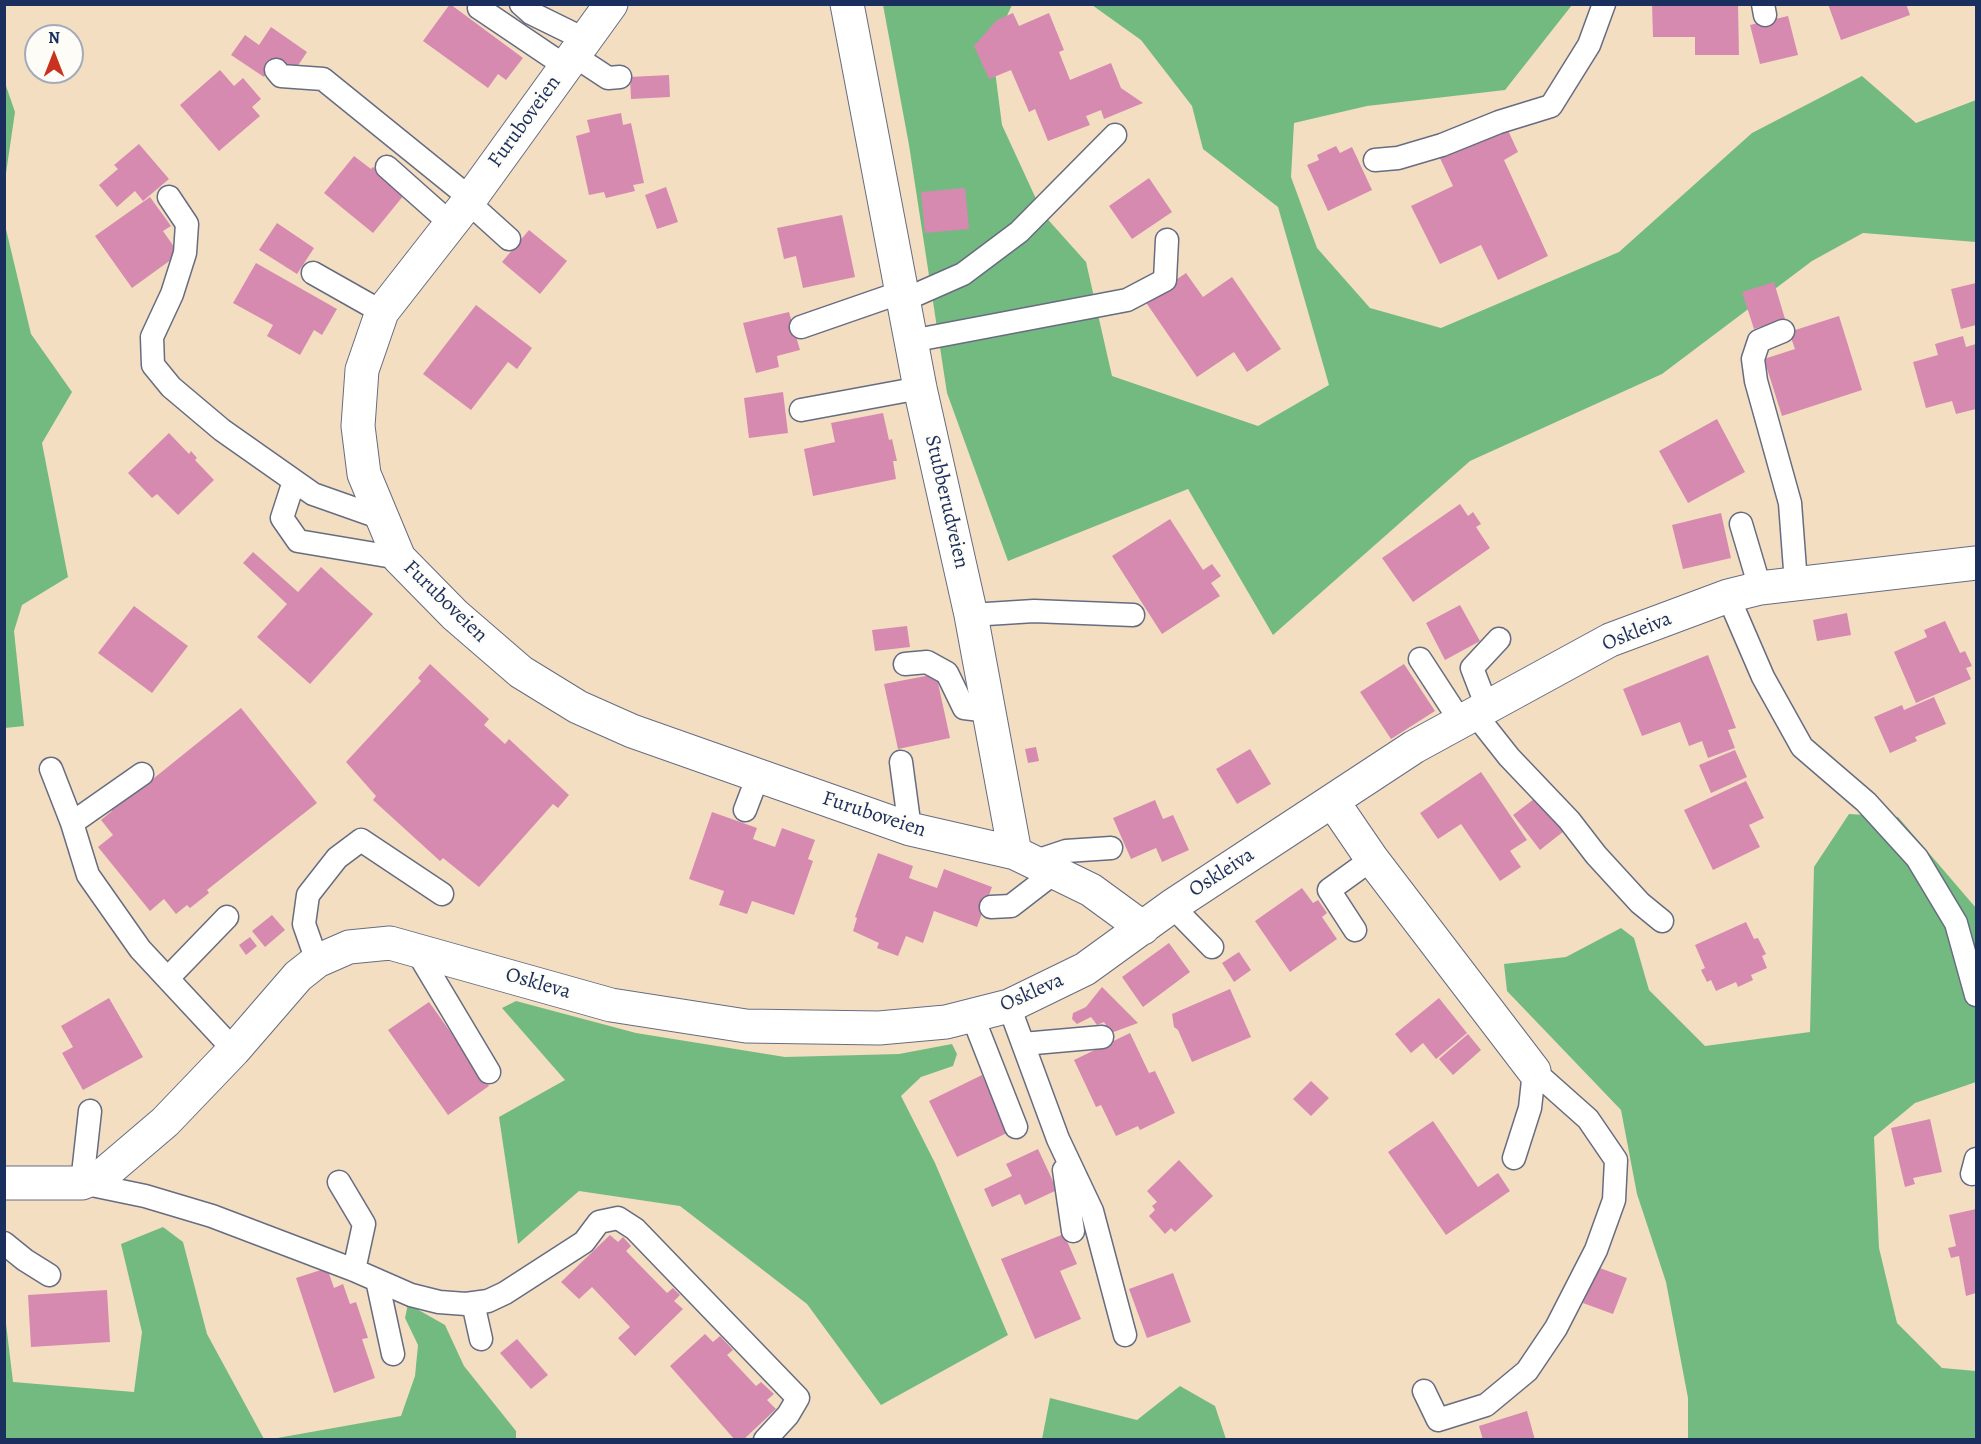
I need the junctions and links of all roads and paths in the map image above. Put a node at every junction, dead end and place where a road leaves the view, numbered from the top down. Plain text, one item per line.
1 (521, 4) edge
2 (611, 4) edge
3 (847, 4) edge
4 (1604, 4) edge
5 (479, 8) dead end
6 (574, 53) junction
7 (276, 70) dead end
8 (620, 77) dead end
9 (1115, 135) dead end
10 (1376, 160) dead end
11 (387, 167) dead end
12 (169, 196) dead end
13 (462, 208) junction
14 (509, 238) dead end
15 (1167, 240) dead end
16 (313, 273) dead end
17 (903, 296) junction
18 (382, 312) junction
19 (801, 327) dead end
20 (1783, 331) dead end
21 (911, 341) junction
22 (920, 388) junction
23 (801, 410) dead end
24 (294, 481) junction
25 (381, 518) junction
26 (1741, 524) dead end
27 (399, 558) junction
28 (1977, 563) edge
29 (1796, 583) junction
30 (1760, 588) junction
31 (1728, 596) junction
32 (971, 615) junction
33 (1133, 615) dead end
34 (1499, 639) dead end
35 (1420, 659) dead end
36 (905, 664) dead end
37 (988, 711) junction
38 (1474, 714) junction
39 (901, 762) dead end
40 (51, 769) dead end
41 (142, 774) dead end
42 (758, 776) junction
43 (1333, 802) junction
44 (745, 810) dead end
45 (72, 823) junction
46 (910, 830) junction
47 (1111, 848) dead end
48 (1372, 859) junction
49 (1034, 862) junction
50 (442, 894) dead end
51 (1172, 906) junction
52 (991, 907) dead end
53 (227, 917) dead end
54 (1662, 921) dead end
55 (1143, 928) junction
56 (1355, 930) dead end
57 (1212, 947) dead end
58 (415, 948) junction
59 (317, 961) junction
60 (168, 978) junction
61 (1977, 995) edge
62 (1009, 1006) junction
63 (972, 1015) junction
64 (1102, 1037) dead end
65 (1023, 1044) junction
66 (234, 1050) junction
67 (489, 1071) dead end
68 (1534, 1071) junction
69 (90, 1111) dead end
70 (1016, 1126) dead end
71 (1058, 1139) junction
72 (1514, 1158) dead end
73 (339, 1182) dead end
74 (4, 1183) edge
75 (82, 1183) junction
76 (1073, 1231) dead end
77 (4, 1242) edge
78 (354, 1270) junction
79 (50, 1275) dead end
80 (377, 1280) junction
81 (473, 1303) junction
82 (1125, 1335) dead end
83 (481, 1339) dead end
84 (393, 1354) dead end
85 (1424, 1390) dead end
86 (765, 1440) edge

1 - 6 lane
2 - 6 street, Furuboveien
3 - 17 street, Stubberudveien
4 - 10 lane
5 - 6 lane
6 - 8 lane
6 - 13 street, Furuboveien
7 - 13 lane
9 - 17 lane
11 - 13 lane
12 - 24 lane
13 - 14 lane
13 - 18 street, Furuboveien
15 - 21 lane
16 - 18 lane
17 - 19 lane
17 - 21 street, Stubberudveien
18 - 25 street, Furuboveien
20 - 29 lane
21 - 22 street, Stubberudveien
22 - 23 lane
22 - 32 street, Stubberudveien
24 - 25 lane
24 - 27 lane
25 - 27 street, Furuboveien
26 - 30 lane
27 - 42 street, Furuboveien
28 - 29 street, Oskleiva
29 - 30 street, Oskleiva
30 - 31 street, Oskleiva
31 - 38 street, Oskleiva
31 - 61 lane
32 - 33 lane
32 - 37 street, Stubberudveien
34 - 38 lane
35 - 38 lane
36 - 37 lane
37 - 49 street, Stubberudveien
38 - 43 street, Oskleiva
38 - 54 lane
39 - 46 lane
40 - 45 lane
41 - 45 lane
42 - 44 lane
42 - 46 street, Furuboveien
43 - 48 street
43 - 51 street, Oskleiva
45 - 60 lane
46 - 49 street, Furuboveien
47 - 49 lane
48 - 56 lane
48 - 68 street
49 - 52 lane
49 - 55 street
50 - 59 lane
51 - 55 street, Oskleiva
51 - 57 lane
53 - 60 lane
55 - 62 street, Oskleva
58 - 59 street, Oskleva
58 - 63 street, Oskleva
58 - 67 lane
59 - 66 street, Oskleva
60 - 66 lane
62 - 63 street, Oskleva
62 - 65 lane
63 - 70 lane
64 - 65 lane
65 - 71 lane
66 - 75 street, Oskleva
68 - 72 lane
68 - 85 lane
69 - 75 lane
71 - 76 lane
71 - 82 lane
73 - 78 lane
74 - 75 street, Oskleva
75 - 78 lane
77 - 79 lane
78 - 80 lane
80 - 81 lane
80 - 84 lane
81 - 83 lane
81 - 86 lane

